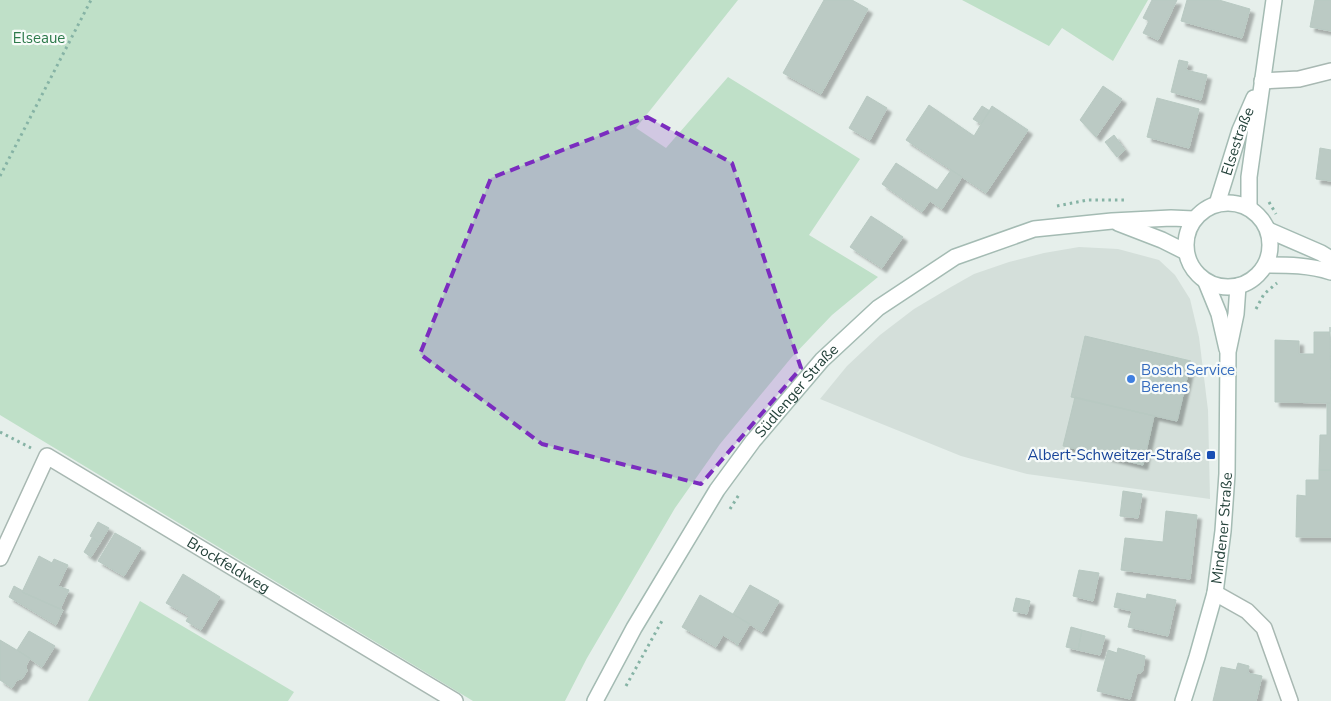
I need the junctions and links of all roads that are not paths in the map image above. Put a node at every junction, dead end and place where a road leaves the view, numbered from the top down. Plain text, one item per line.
1 (1274, 0) edge
2 (1331, 71) edge
3 (1262, 81) junction
4 (1217, 204) junction
5 (1249, 208) junction
6 (1194, 219) junction
7 (1112, 221) junction
8 (1268, 230) junction
9 (1186, 252) junction
10 (1331, 259) edge
11 (1266, 265) junction
12 (1331, 272) edge
13 (1206, 282) junction
14 (1238, 286) junction
15 (1228, 352) junction
16 (0, 558) edge
17 (1215, 593) junction
18 (455, 701) edge
19 (595, 701) edge
20 (1182, 701) edge
21 (1290, 701) edge

1 - 3 main road, Elsestraße
2 - 3 main road
3 - 4 main road, Elsestraße
3 - 5 main road, Elsestraße
4 - 5 main road
4 - 6 main road
5 - 8 main road
6 - 7 main road, Südlenger Straße
6 - 9 main road
7 - 9 main road, Südlenger Straße
7 - 19 main road, Südlenger Straße
8 - 10 main road
8 - 11 main road
9 - 13 main road
11 - 12 main road
11 - 14 main road
13 - 14 main road
13 - 15 main road, Mindener Straße
14 - 15 main road, Mindener Straße
15 - 17 main road, Mindener Straße
16 - 18 main road, Brockfeldweg
17 - 20 main road, Mindener Straße
17 - 21 main road

